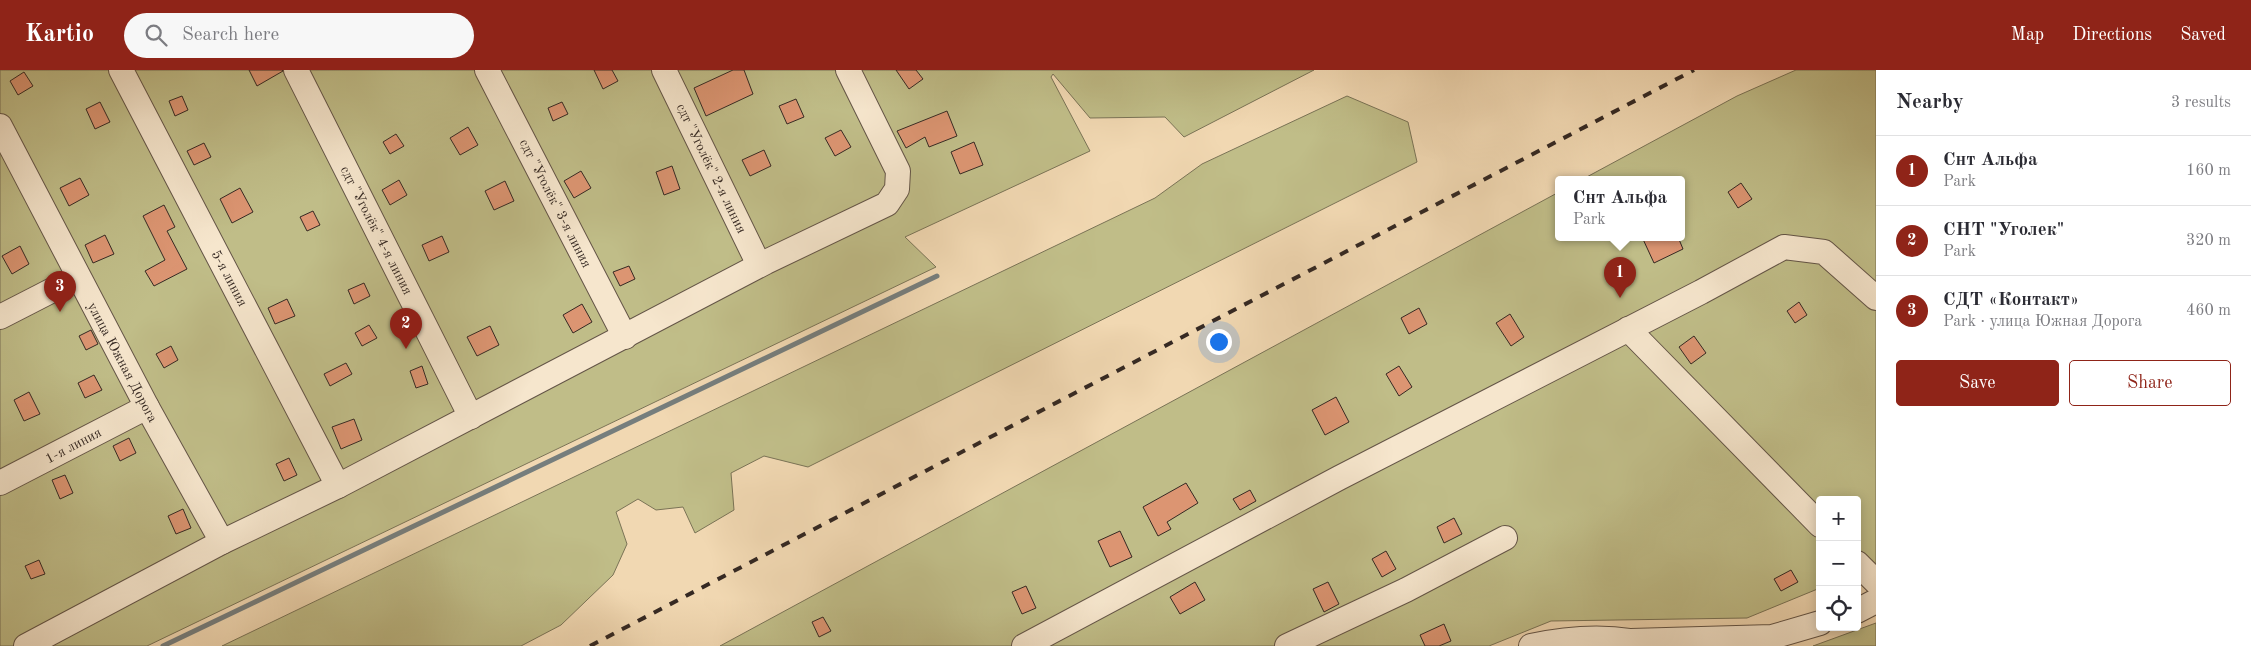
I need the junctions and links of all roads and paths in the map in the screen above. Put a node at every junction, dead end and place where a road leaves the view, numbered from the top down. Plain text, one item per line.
1 (121, 70) edge
2 (296, 70) edge
3 (487, 70) edge
4 (664, 70) edge
5 (848, 70) edge
6 (3, 141) edge
7 (759, 265) junction
8 (78, 277) junction
9 (1876, 298) edge
10 (0, 317) edge
11 (1628, 329) junction
12 (625, 337) junction
13 (147, 407) junction
14 (471, 417) junction
15 (0, 484) edge
16 (338, 486) junction
17 (1816, 521) edge
18 (1505, 538) dead end
19 (222, 542) junction
20 (1861, 567) edge
21 (1876, 582) edge
22 (1876, 601) edge
23 (1861, 609) edge
24 (1816, 624) edge
25 (26, 646) edge
26 (1024, 646) edge
27 (1287, 646) edge
28 (1531, 646) edge

1 - 16 street, 5-я линия
2 - 14 street, сдт "Уголёк" 4-я линия
3 - 12 street, сдт "Уголёк" 3-я линия
4 - 7 street, сдт "Уголёк" 2-я линия
5 - 7 street
6 - 8 street, улица Южная Дорога
7 - 12 street
8 - 10 street
8 - 13 street, улица Южная Дорога
9 - 11 street
11 - 17 street
11 - 26 street
12 - 14 street
13 - 15 street, 1-я линия
13 - 19 street, улица Южная Дорога
14 - 16 street
16 - 19 street
18 - 27 street
19 - 25 street
20 - 21 street
22 - 23 street
24 - 28 street

